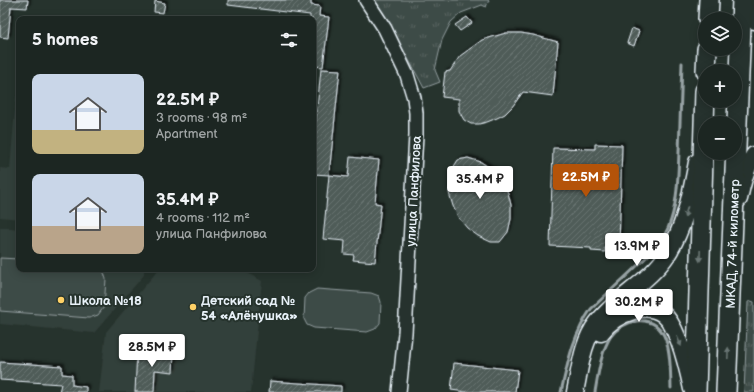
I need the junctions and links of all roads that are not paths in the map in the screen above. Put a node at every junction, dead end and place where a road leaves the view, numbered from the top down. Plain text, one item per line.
1 (366, 0) edge
2 (709, 0) edge
3 (742, 0) edge
4 (750, 0) edge
5 (708, 12) edge
6 (754, 21) edge
7 (754, 155) edge
8 (698, 156) edge
9 (702, 160) edge
10 (733, 236) junction
11 (399, 392) edge
12 (575, 392) edge
13 (584, 392) edge
14 (692, 392) edge
15 (696, 392) edge
16 (726, 392) edge

1 - 11 street, улица Панфилова
2 - 5 highway
3 - 10 highway, МКАД, 74-й километр
4 - 6 main road
7 - 10 main road
8 -> 12 main road
9 -> 15 highway
16 -> 10 highway, МКАД, 74-й километр
13 -> 14 main road

